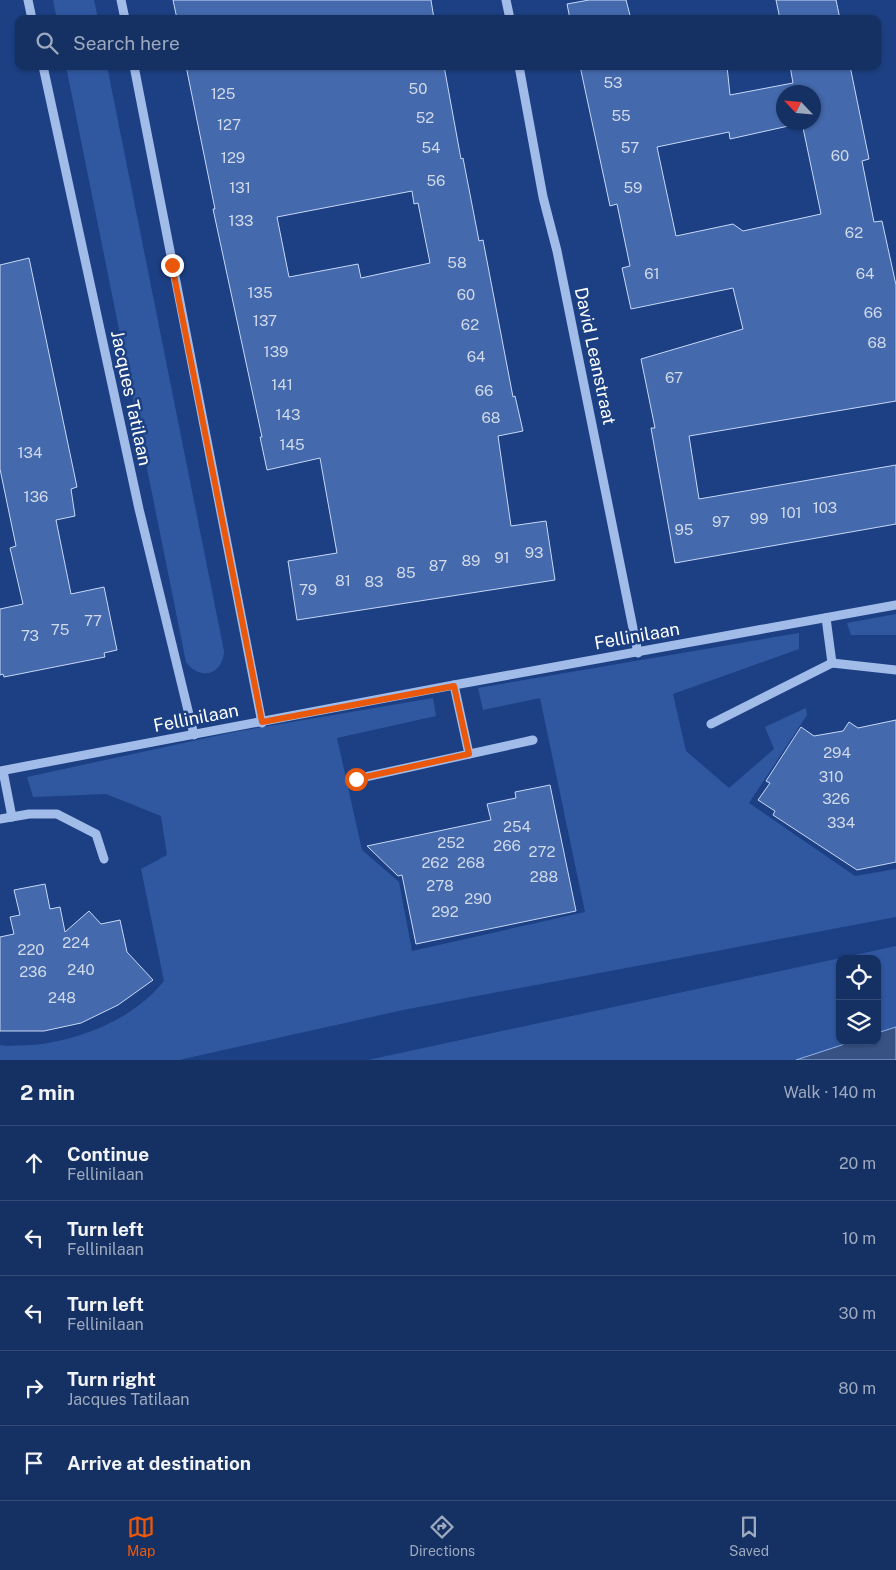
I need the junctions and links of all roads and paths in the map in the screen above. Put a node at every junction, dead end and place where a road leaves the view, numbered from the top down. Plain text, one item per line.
1 (28, 0) edge
2 (121, 0) edge
3 (506, 0) edge
4 (31, 15) edge
5 (124, 15) edge
6 (509, 15) edge
7 (44, 70) edge
8 (135, 70) edge
9 (520, 70) edge
10 (896, 605) edge
11 (826, 618) junction
12 (638, 652) junction
13 (832, 663) junction
14 (896, 670) edge
15 (454, 686) junction
16 (262, 722) junction
17 (711, 724) dead end
18 (194, 735) junction
19 (533, 740) dead end
20 (469, 754) junction
21 (1, 771) edge
22 (356, 779) dead end
23 (12, 817) junction
24 (0, 819) edge
25 (104, 859) dead end

1 - 4 street
2 - 5 street
3 - 6 street
7 - 18 street, Jacques Tatilaan
8 - 16 street
9 - 12 street, David Leanstraat
10 - 11 street, Fellinilaan
11 - 12 street, Fellinilaan
11 - 13 street
12 - 15 street, Fellinilaan
13 - 14 street
13 - 17 street
15 - 16 street, Fellinilaan
15 - 20 street
16 - 18 street, Fellinilaan
18 - 21 street, Fellinilaan
19 - 20 street
20 - 22 street
21 - 23 street, Fellinilaan
23 - 24 street
23 - 25 street

